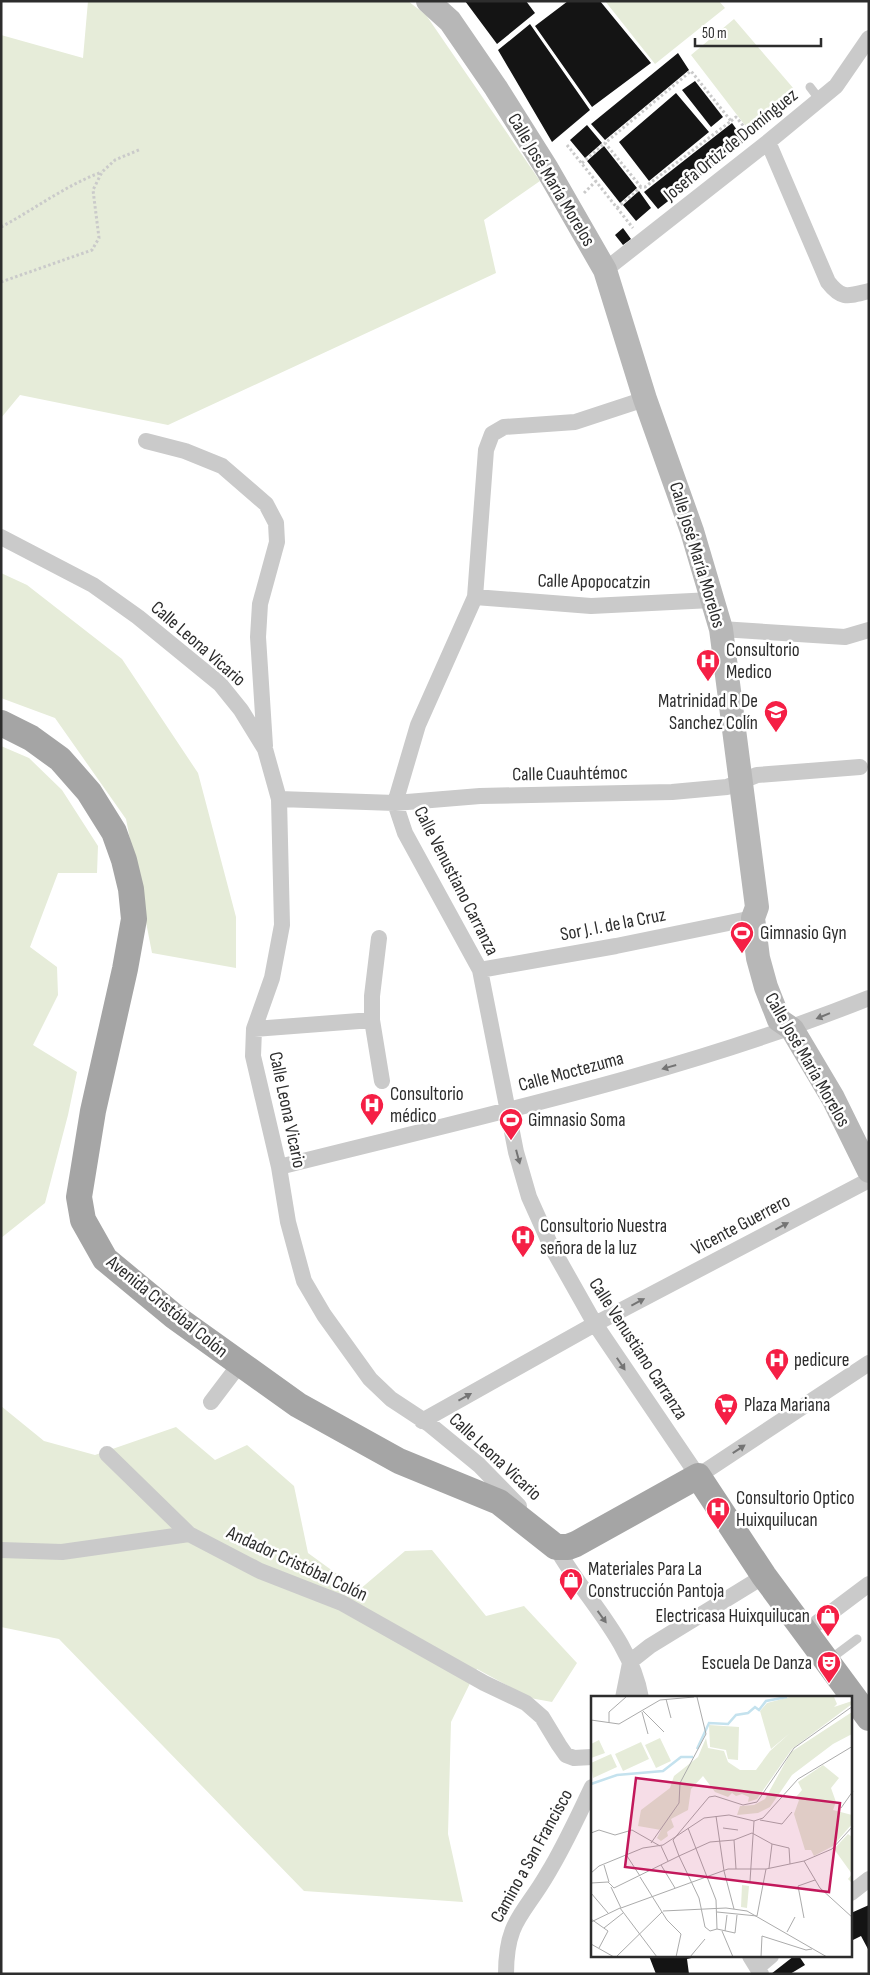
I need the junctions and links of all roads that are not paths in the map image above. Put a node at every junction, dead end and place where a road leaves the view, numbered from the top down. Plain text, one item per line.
1 (428, 1) edge
2 (869, 38) edge
3 (768, 142) junction
4 (605, 270) junction
5 (869, 291) edge
6 (645, 399) junction
7 (146, 441) dead end
8 (1, 537) edge
9 (475, 597) junction
10 (712, 600) junction
11 (721, 629) junction
12 (869, 630) edge
13 (1, 723) edge
14 (265, 748) junction
15 (860, 767) dead end
16 (742, 780) junction
17 (279, 799) junction
18 (395, 803) junction
19 (754, 918) junction
20 (379, 938) dead end
21 (480, 970) junction
22 (869, 998) edge
23 (372, 1020) junction
24 (254, 1029) junction
25 (792, 1029) junction
26 (382, 1081) dead end
27 (508, 1109) junction
28 (279, 1167) junction
29 (869, 1171) edge
30 (869, 1180) edge
31 (595, 1324) junction
32 (869, 1363) edge
33 (239, 1366) junction
34 (211, 1402) dead end
35 (422, 1420) junction
36 (107, 1454) dead end
37 (698, 1476) junction
38 (189, 1534) junction
39 (556, 1547) junction
40 (1, 1550) edge
41 (764, 1576) junction
42 (869, 1584) edge
43 (805, 1632) junction
44 (857, 1639) dead end
45 (631, 1661) junction
46 (827, 1662) junction
47 (623, 1696) edge
48 (640, 1696) edge
49 (869, 1718) edge
50 (591, 1757) edge
51 (591, 1789) edge
52 (869, 1878) edge
53 (852, 1891) edge
54 (768, 1958) edge
55 (756, 1966) edge
56 (506, 1974) edge

1 - 4 main road, Calle José María Morelos
2 - 3 street, Josefa Ortiz de Domínguez
3 - 4 street, Josefa Ortiz de Domínguez
3 - 5 street
4 - 6 main road, Calle José María Morelos
6 - 9 street, Calle Venustiano Carranza
6 - 10 main road, Calle José María Morelos
7 - 14 street
8 - 14 street, Calle Leona Vicario
9 - 10 street, Calle Apopocatzin
9 - 18 street, Calle Venustiano Carranza
10 - 11 main road, Calle José María Morelos
11 - 12 street
11 - 16 main road, Calle José María Morelos
13 - 33 main road, Avenida Cristóbal Colón
14 - 17 street, Calle Leona Vicario
15 - 16 street, Calle Cuauhtémoc
16 - 18 street, Calle Cuauhtémoc
16 - 19 main road, Calle José María Morelos
17 - 18 street, Calle Cuauhtémoc
17 - 24 street, Calle Leona Vicario
18 - 21 street, Calle Venustiano Carranza
19 - 21 street, Sor J. I. de la Cruz
19 - 25 main road, Calle José María Morelos
20 - 23 street
21 - 27 street, Calle Venustiano Carranza
22 -> 25 street, Calle Moctezuma
23 - 24 street
23 - 26 street
24 - 28 street, Calle Leona Vicario
25 -> 27 street, Calle Moctezuma
25 - 29 main road, Calle José María Morelos
27 - 28 street, Calle Moctezuma
27 -> 31 street, Calle Venustiano Carranza
28 - 35 street, Calle Leona Vicario
31 -> 30 street, Vicente Guerrero
35 -> 31 street, Vicente Guerrero
31 -> 37 street, Calle Venustiano Carranza
37 -> 32 street
33 - 34 street
33 - 39 main road, Avenida Cristóbal Colón
35 - 39 street, Calle Leona Vicario
36 - 38 street
37 - 39 main road
37 - 41 main road
38 - 40 street
38 - 50 street, Andador Cristóbal Colón
39 -> 45 street, Calle Leona Vicario
41 - 43 main road
41 - 45 street
42 - 43 street
43 - 46 main road
44 - 46 lane
45 - 47 street
45 - 48 street, Calle Leona Vicario
46 - 49 main road
51 - 56 street, Camino a San Francisco
52 - 53 street
54 - 55 street

